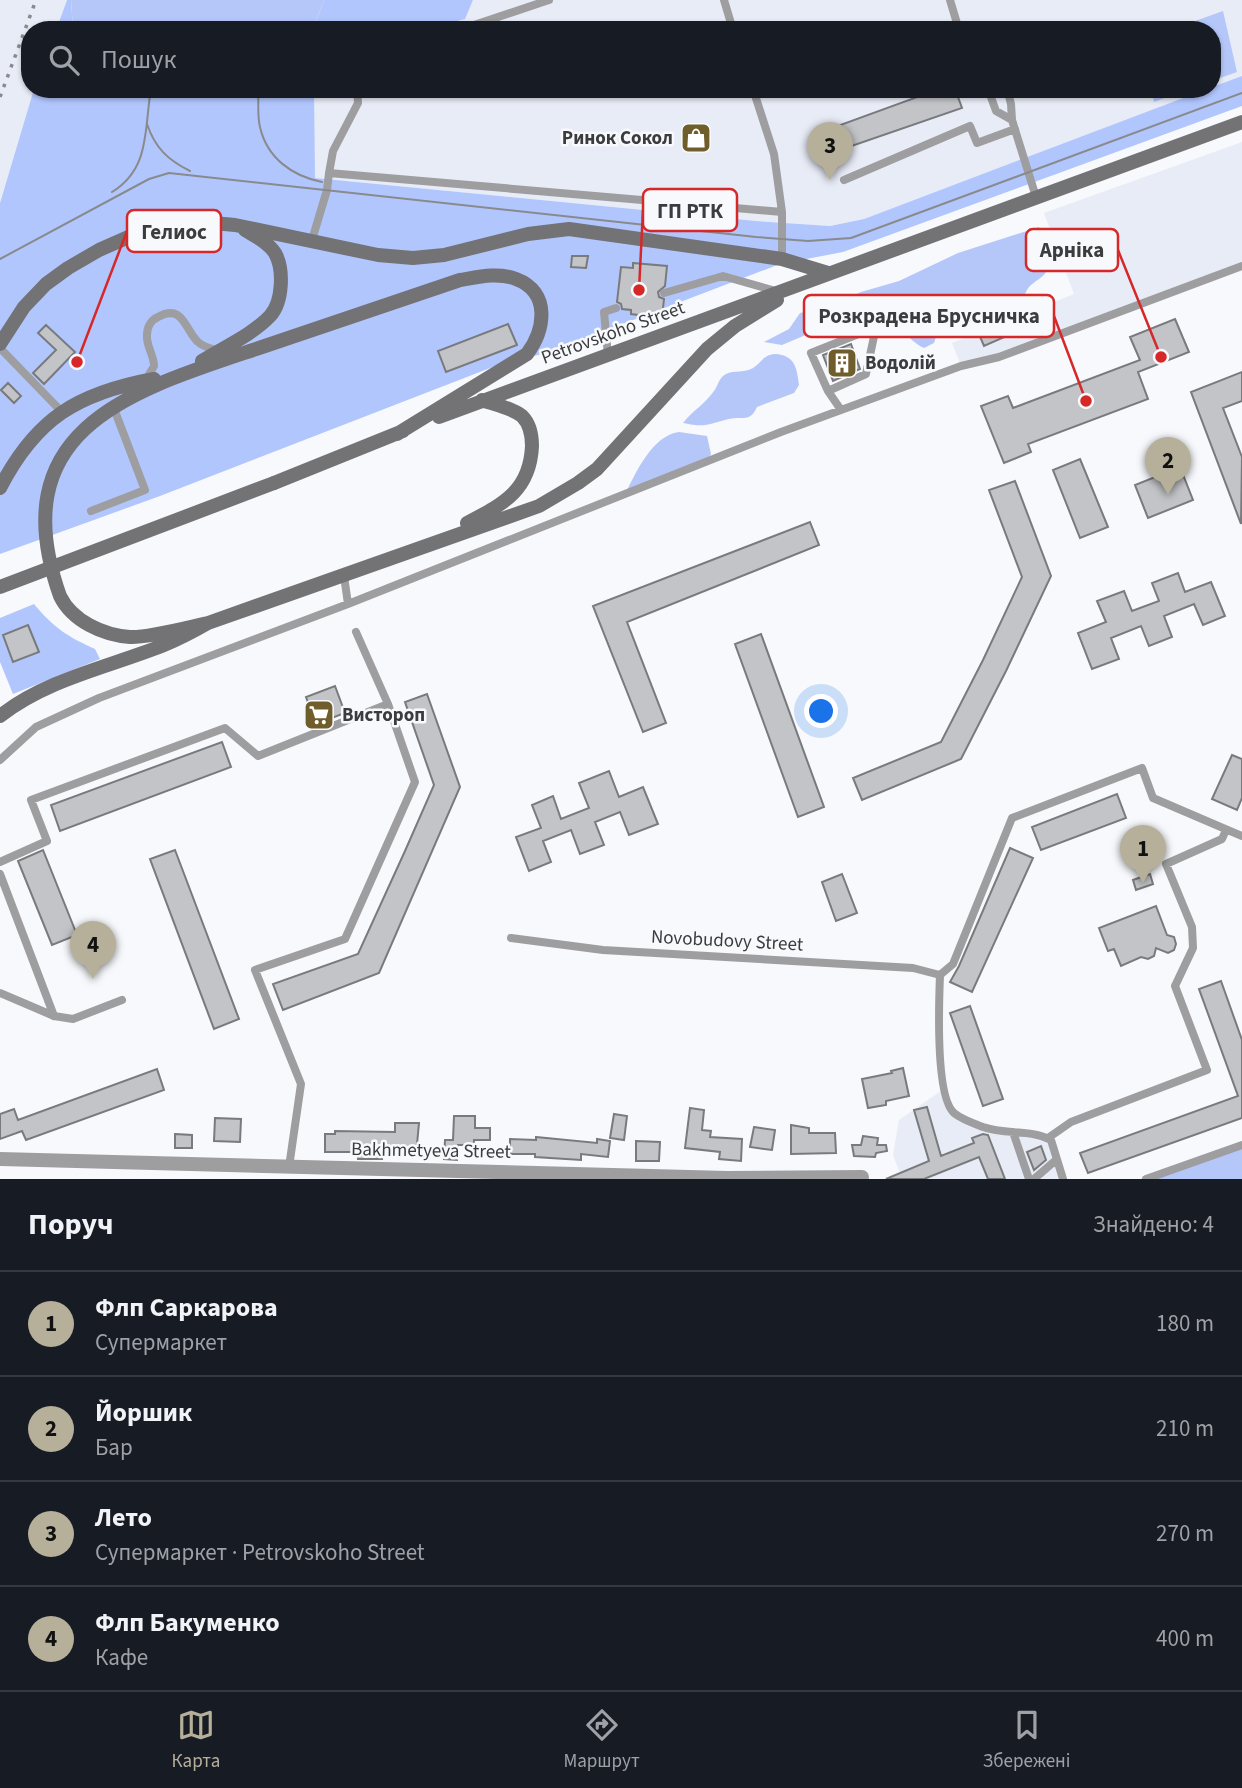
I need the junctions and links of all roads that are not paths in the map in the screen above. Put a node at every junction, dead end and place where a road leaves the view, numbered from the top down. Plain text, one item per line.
1 (550, 0) edge
2 (724, 0) edge
3 (950, 0) edge
4 (486, 21) edge
5 (730, 21) edge
6 (956, 21) edge
7 (358, 98) edge
8 (756, 98) edge
9 (991, 98) edge
10 (1010, 98) edge
11 (1242, 122) edge
12 (1013, 125) junction
13 (329, 173) junction
14 (844, 180) dead end
15 (1035, 197) junction
16 (782, 212) junction
17 (235, 225) junction
18 (312, 240) junction
19 (782, 259) junction
20 (1242, 266) edge
21 (828, 272) junction
22 (779, 292) junction
23 (664, 293) dead end
24 (616, 308) dead end
25 (0, 346) edge
26 (218, 351) junction
27 (608, 356) junction
28 (183, 373) junction
29 (145, 380) junction
30 (828, 391) junction
31 (482, 400) junction
32 (112, 403) junction
33 (841, 410) junction
34 (61, 411) junction
35 (397, 434) junction
36 (0, 488) edge
37 (90, 511) dead end
38 (422, 546) junction
39 (344, 576) junction
40 (0, 587) edge
41 (348, 604) junction
42 (208, 623) junction
43 (356, 632) dead end
44 (388, 704) junction
45 (0, 716) edge
46 (0, 760) edge
47 (1226, 830) junction
48 (1242, 836) edge
49 (0, 862) edge
50 (0, 874) edge
51 (511, 938) dead end
52 (940, 975) junction
53 (0, 993) edge
54 (122, 1000) dead end
55 (54, 1016) junction
56 (1013, 1132) junction
57 (1048, 1138) junction
58 (1242, 1145) edge
59 (0, 1159) edge
60 (1056, 1160) junction
61 (289, 1167) junction
62 (862, 1177) dead end
63 (1031, 1179) edge
64 (1063, 1179) edge
65 (1146, 1179) edge

1 - 4 lane
2 - 5 lane
3 - 6 lane
7 - 13 lane
8 - 16 lane
9 - 12 lane
10 - 12 lane
11 - 15 main road, Petrovskoho Street
12 - 14 lane
12 - 15 lane
13 - 16 lane
13 - 18 lane
15 - 21 main road, Petrovskoho Street
16 - 19 lane
17 - 18 main road
17 - 25 main road
17 - 26 main road
18 - 19 main road
19 - 21 main road
20 - 33 lane
21 - 22 main road, Petrovskoho Street
21 - 38 main road
22 - 23 lane
22 - 27 main road, Petrovskoho Street
24 - 27 lane
25 - 34 lane
26 - 28 main road
26 - 29 lane
27 - 31 main road, Petrovskoho Street
28 - 29 main road
28 - 32 main road
28 - 35 main road
29 - 34 main road
30 - 30 lane
30 - 33 lane
31 - 35 main road, Petrovskoho Street
31 - 38 main road
32 - 37 lane
32 - 42 main road
33 - 41 lane
34 - 36 main road
35 - 40 main road, Petrovskoho Street, bridge
38 - 39 main road
39 - 41 lane
39 - 42 main road
41 - 46 lane
42 - 45 main road
43 - 44 lane
44 - 49 lane
44 - 61 lane
47 - 48 lane
47 - 52 lane
47 - 57 lane
50 - 55 lane
51 - 52 lane, Novobudovy Street
52 - 56 lane
53 - 55 lane
54 - 55 lane
56 - 57 lane
56 - 63 lane
57 - 60 lane
58 - 65 lane
59 - 61 street, Bakhmetyeva Street
60 - 63 lane
60 - 64 lane
61 - 62 street, Bakhmetyeva Street

